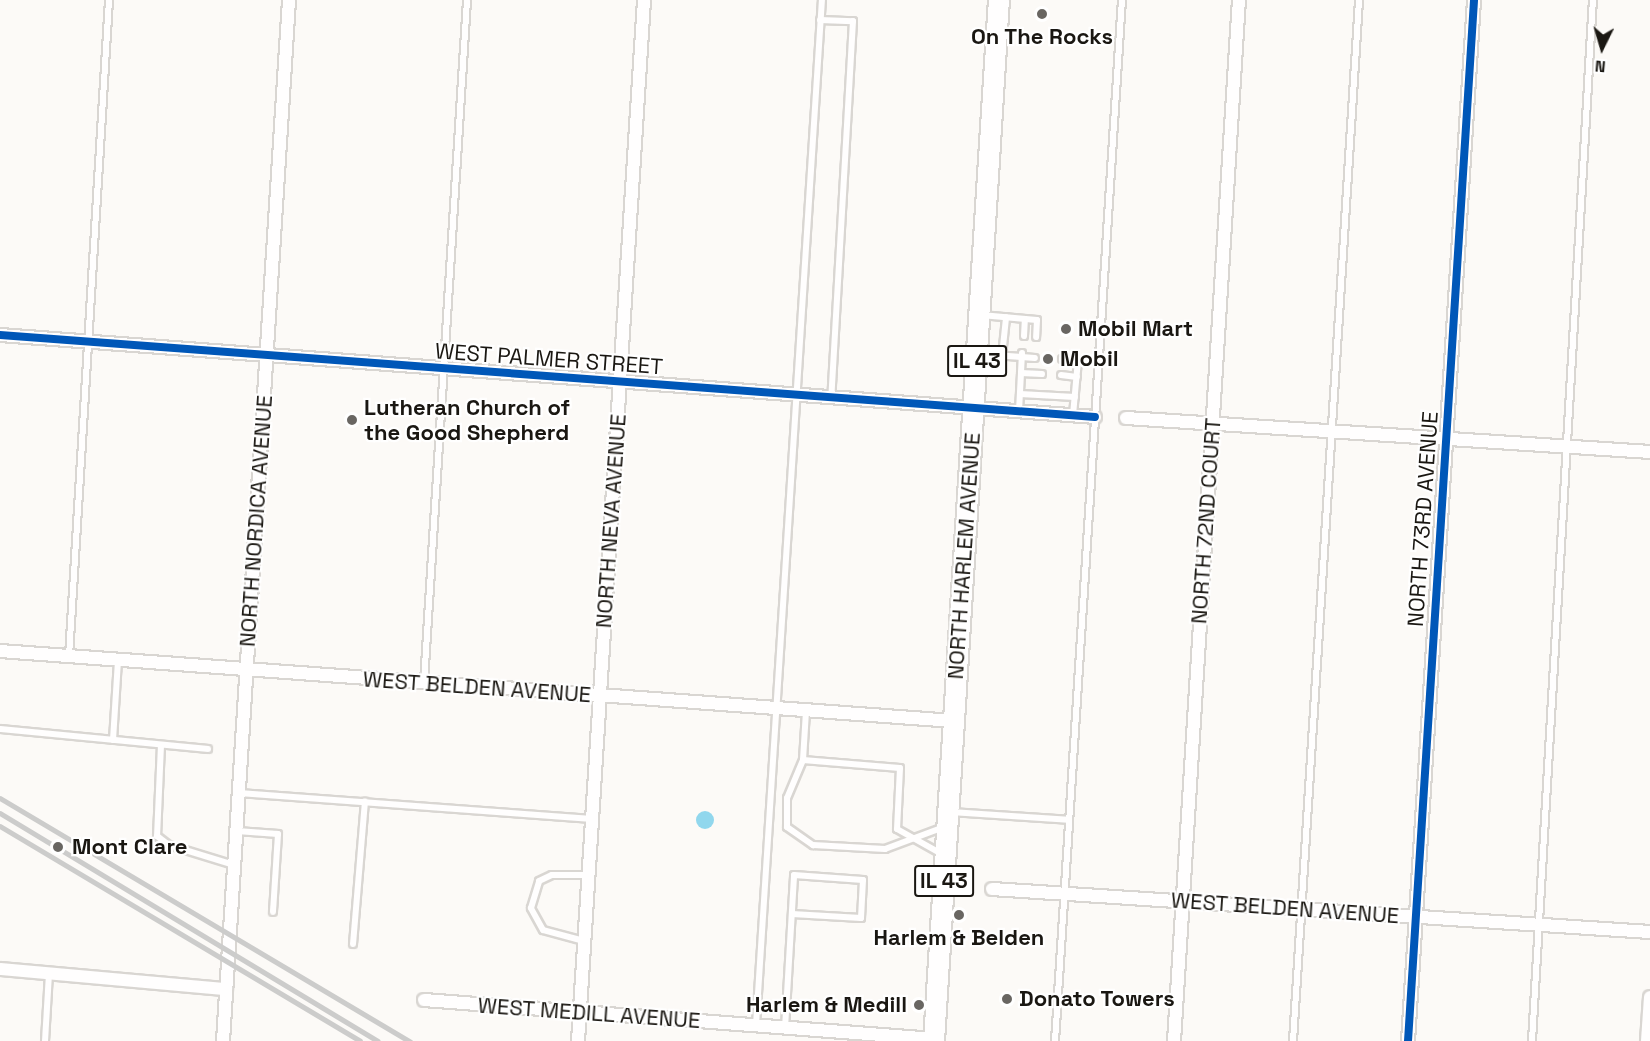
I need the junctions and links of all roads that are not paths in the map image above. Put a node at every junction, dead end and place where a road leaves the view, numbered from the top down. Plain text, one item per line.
1 (109, 0) edge
2 (289, 0) edge
3 (467, 0) edge
4 (644, 0) edge
5 (822, 0) edge
6 (999, 0) edge
7 (1122, 0) edge
8 (1239, 0) edge
9 (1359, 0) edge
10 (1474, 0) edge
11 (1593, 0) edge
12 (820, 20) junction
13 (980, 315) junction
14 (1006, 317) junction
15 (1025, 319) junction
16 (0, 335) edge
17 (1024, 336) dead end
18 (1036, 337) dead end
19 (89, 342) junction
20 (977, 353) junction
21 (267, 355) junction
22 (1022, 355) junction
23 (1002, 356) junction
24 (1035, 357) dead end
25 (1062, 359) dead end
26 (444, 369) junction
27 (1021, 373) junction
28 (1042, 374) dead end
29 (1061, 375) dead end
30 (1077, 377) junction
31 (620, 382) junction
32 (1020, 394) junction
33 (796, 395) junction
34 (1075, 397) junction
35 (831, 398) junction
36 (974, 409) junction
37 (1019, 412) junction
38 (1073, 415) junction
39 (1095, 417) junction
40 (1126, 418) dead end
41 (1212, 424) junction
42 (1333, 432) junction
43 (1446, 439) junction
44 (1566, 446) junction
45 (1650, 452) edge
46 (0, 651) edge
47 (69, 656) junction
48 (118, 660) junction
49 (247, 669) junction
50 (424, 683) junction
51 (600, 697) junction
52 (777, 709) junction
53 (806, 711) junction
54 (954, 721) junction
55 (0, 729) edge
56 (113, 740) junction
57 (161, 745) junction
58 (208, 749) dead end
59 (803, 760) junction
60 (239, 793) junction
61 (365, 802) junction
62 (592, 819) junction
63 (948, 819) junction
64 (1069, 820) junction
65 (236, 831) junction
66 (917, 836) junction
67 (945, 856) junction
68 (234, 865) junction
69 (589, 875) junction
70 (992, 889) dead end
71 (1065, 894) junction
72 (1182, 902) junction
73 (1302, 909) junction
74 (273, 912) dead end
75 (792, 914) junction
76 (1416, 916) junction
77 (1540, 924) junction
78 (1650, 932) edge
79 (584, 941) junction
80 (353, 944) dead end
81 (0, 969) edge
82 (49, 973) junction
83 (226, 988) junction
84 (1650, 997) edge
85 (424, 1000) dead end
86 (580, 1012) junction
87 (756, 1025) junction
88 (785, 1028) junction
89 (871, 1038) edge
90 (934, 1040) edge
91 (45, 1041) edge
92 (223, 1041) edge
93 (578, 1041) edge
94 (1055, 1041) edge
95 (1174, 1041) edge
96 (1293, 1041) edge
97 (1408, 1041) edge
98 (1532, 1041) edge
99 (1647, 1041) edge

1 - 19 lane
2 - 21 street, NORTH NORDICA AVENUE
3 - 26 lane
4 - 31 street, NORTH NEVA AVENUE
5 - 12 lane
6 - 13 main road, NORTH HARLEM AVENUE / IL 43
7 - 39 lane
8 - 41 street, NORTH 72ND COURT
9 - 42 lane
10 - 43 street, NORTH 73RD AVENUE
11 - 44 lane
12 - 33 lane
12 - 35 lane
13 - 14 lane
13 - 20 main road, NORTH HARLEM AVENUE / IL 43
14 - 15 lane
14 - 23 lane
15 - 17 lane
15 - 18 lane
16 - 19 street, WEST PALMER STREET
19 - 21 street, WEST PALMER STREET
19 - 47 lane
20 - 23 lane
20 - 36 main road, NORTH HARLEM AVENUE / IL 43
21 - 26 street, WEST PALMER STREET
21 - 49 street, NORTH NORDICA AVENUE
22 - 23 lane
22 - 24 lane
22 - 27 lane
25 - 30 lane
26 - 31 street, WEST PALMER STREET
26 - 50 lane
27 - 28 lane
27 - 32 lane
29 - 30 lane
30 - 34 lane
31 - 33 street, WEST PALMER STREET
31 - 51 street, NORTH NEVA AVENUE
32 - 34 lane
32 - 37 lane
33 - 35 street, WEST PALMER STREET
33 - 52 lane
34 - 38 lane
35 - 36 street, WEST PALMER STREET
36 - 37 street, WEST PALMER STREET
36 - 54 main road, NORTH HARLEM AVENUE / IL 43
37 - 38 street, WEST PALMER STREET
38 - 39 street, WEST PALMER STREET
39 - 64 lane
40 - 41 street
41 - 42 street
41 - 72 street, NORTH 72ND COURT
42 - 43 street
42 - 73 lane
43 - 44 street
43 - 76 street, NORTH 73RD AVENUE
44 - 45 street
44 - 77 lane
46 - 47 street, WEST BELDEN AVENUE
47 - 48 street, WEST BELDEN AVENUE
48 - 49 street, WEST BELDEN AVENUE
48 - 56 lane
49 - 50 street, WEST BELDEN AVENUE
49 - 60 street, NORTH NORDICA AVENUE
50 - 51 street, WEST BELDEN AVENUE
51 - 52 street, WEST BELDEN AVENUE
51 - 62 street, NORTH NEVA AVENUE
52 - 53 street, WEST BELDEN AVENUE
52 - 87 lane
53 - 54 street, WEST BELDEN AVENUE
53 - 59 lane
54 - 63 main road, NORTH HARLEM AVENUE / IL 43
55 - 56 lane
56 - 57 lane
57 - 58 lane
57 - 68 lane
59 - 66 lane
59 - 66 lane
60 - 61 lane
60 - 65 street, NORTH NORDICA AVENUE
61 - 62 lane
61 - 80 lane
62 - 69 street, NORTH NEVA AVENUE
63 - 64 lane
63 - 66 lane
63 - 67 main road, NORTH HARLEM AVENUE / IL 43
64 - 71 lane
65 - 68 street, NORTH NORDICA AVENUE
65 - 74 lane
66 - 67 lane
67 - 90 main road, NORTH HARLEM AVENUE / IL 43
68 - 83 street, NORTH NORDICA AVENUE
69 - 79 street, NORTH NEVA AVENUE
69 - 79 lane
70 - 71 street, WEST BELDEN AVENUE
71 - 72 street, WEST BELDEN AVENUE
71 - 94 lane
72 - 73 street, WEST BELDEN AVENUE
72 - 95 street, NORTH 72ND COURT
73 - 76 street, WEST BELDEN AVENUE
73 - 96 lane
75 - 75 lane
75 - 88 lane
76 - 77 street, WEST BELDEN AVENUE
76 - 97 street, NORTH 73RD AVENUE
77 - 78 street, WEST BELDEN AVENUE
77 - 98 lane
79 - 86 street, NORTH NEVA AVENUE
81 - 82 street
82 - 83 street
82 - 91 lane
83 - 92 street, NORTH NORDICA AVENUE
84 - 99 street
85 - 86 street, WEST MEDILL AVENUE
86 - 87 street, WEST MEDILL AVENUE
86 - 93 street, NORTH NEVA AVENUE
87 - 88 street, WEST MEDILL AVENUE
88 - 89 street, WEST MEDILL AVENUE
89 - 90 street, WEST MEDILL AVENUE

